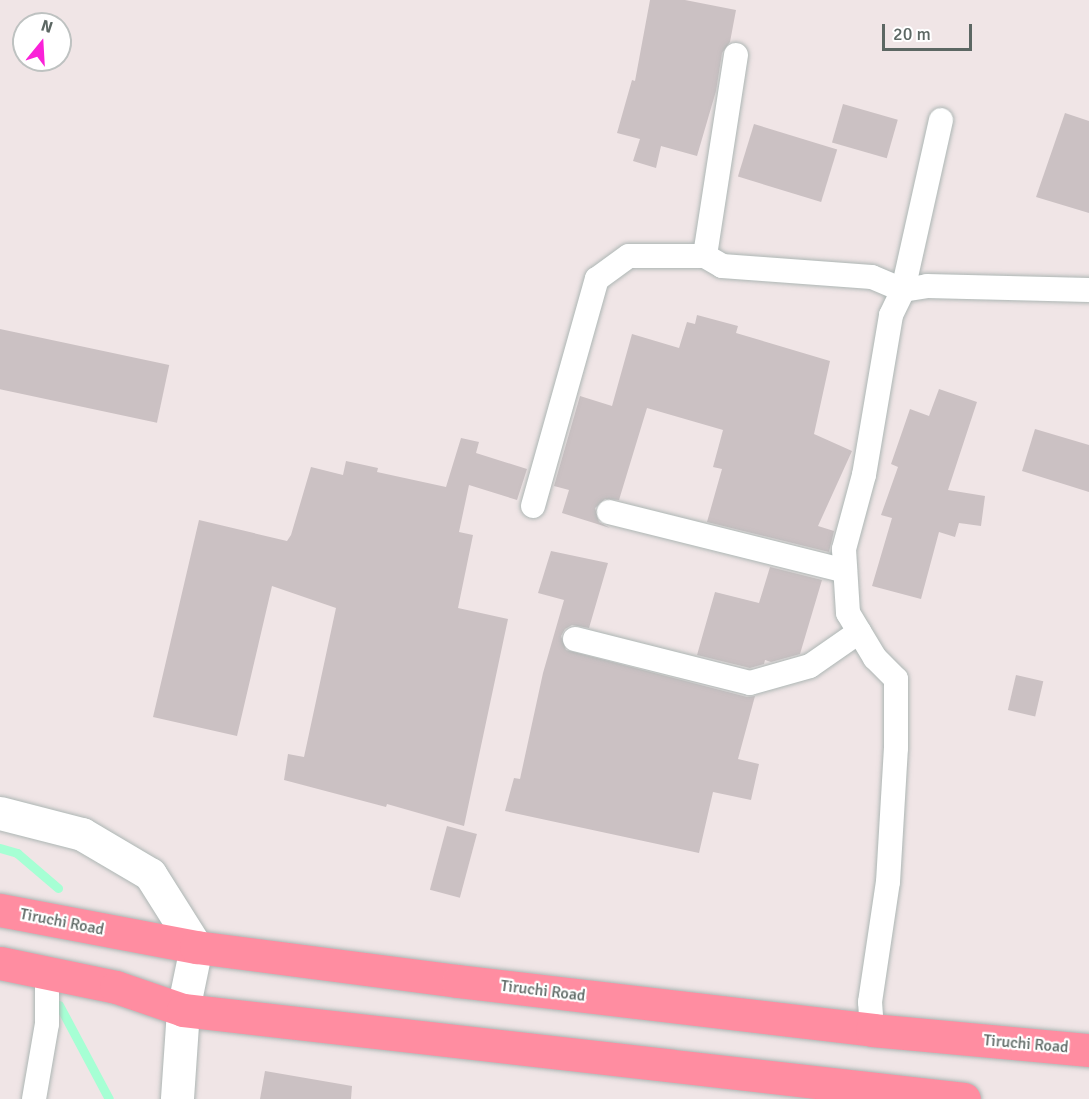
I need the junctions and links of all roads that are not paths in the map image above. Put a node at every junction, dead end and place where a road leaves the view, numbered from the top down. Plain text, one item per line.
1 (736, 55) dead end
2 (941, 120) dead end
3 (705, 256) junction
4 (903, 290) junction
5 (1089, 290) edge
6 (533, 506) dead end
7 (609, 512) dead end
8 (845, 571) junction
9 (859, 632) junction
10 (575, 639) dead end
11 (0, 813) edge
12 (0, 910) edge
13 (196, 947) junction
14 (0, 963) edge
15 (47, 973) junction
16 (183, 1010) junction
17 (872, 1030) junction
18 (1089, 1050) edge
19 (34, 1099) edge
20 (177, 1099) edge
21 (964, 1099) edge

1 - 3 street
2 - 4 street
3 - 4 street
3 - 6 street
4 - 5 street
4 - 8 street
7 - 8 street
8 - 9 street
9 - 10 street
9 - 17 street
11 - 13 street
12 - 13 highway, Tiruchi Road
13 - 16 street
13 - 17 highway, Tiruchi Road
14 - 15 highway
15 - 16 highway
15 - 19 street
16 - 20 street
16 - 21 highway
17 - 18 highway, Tiruchi Road

